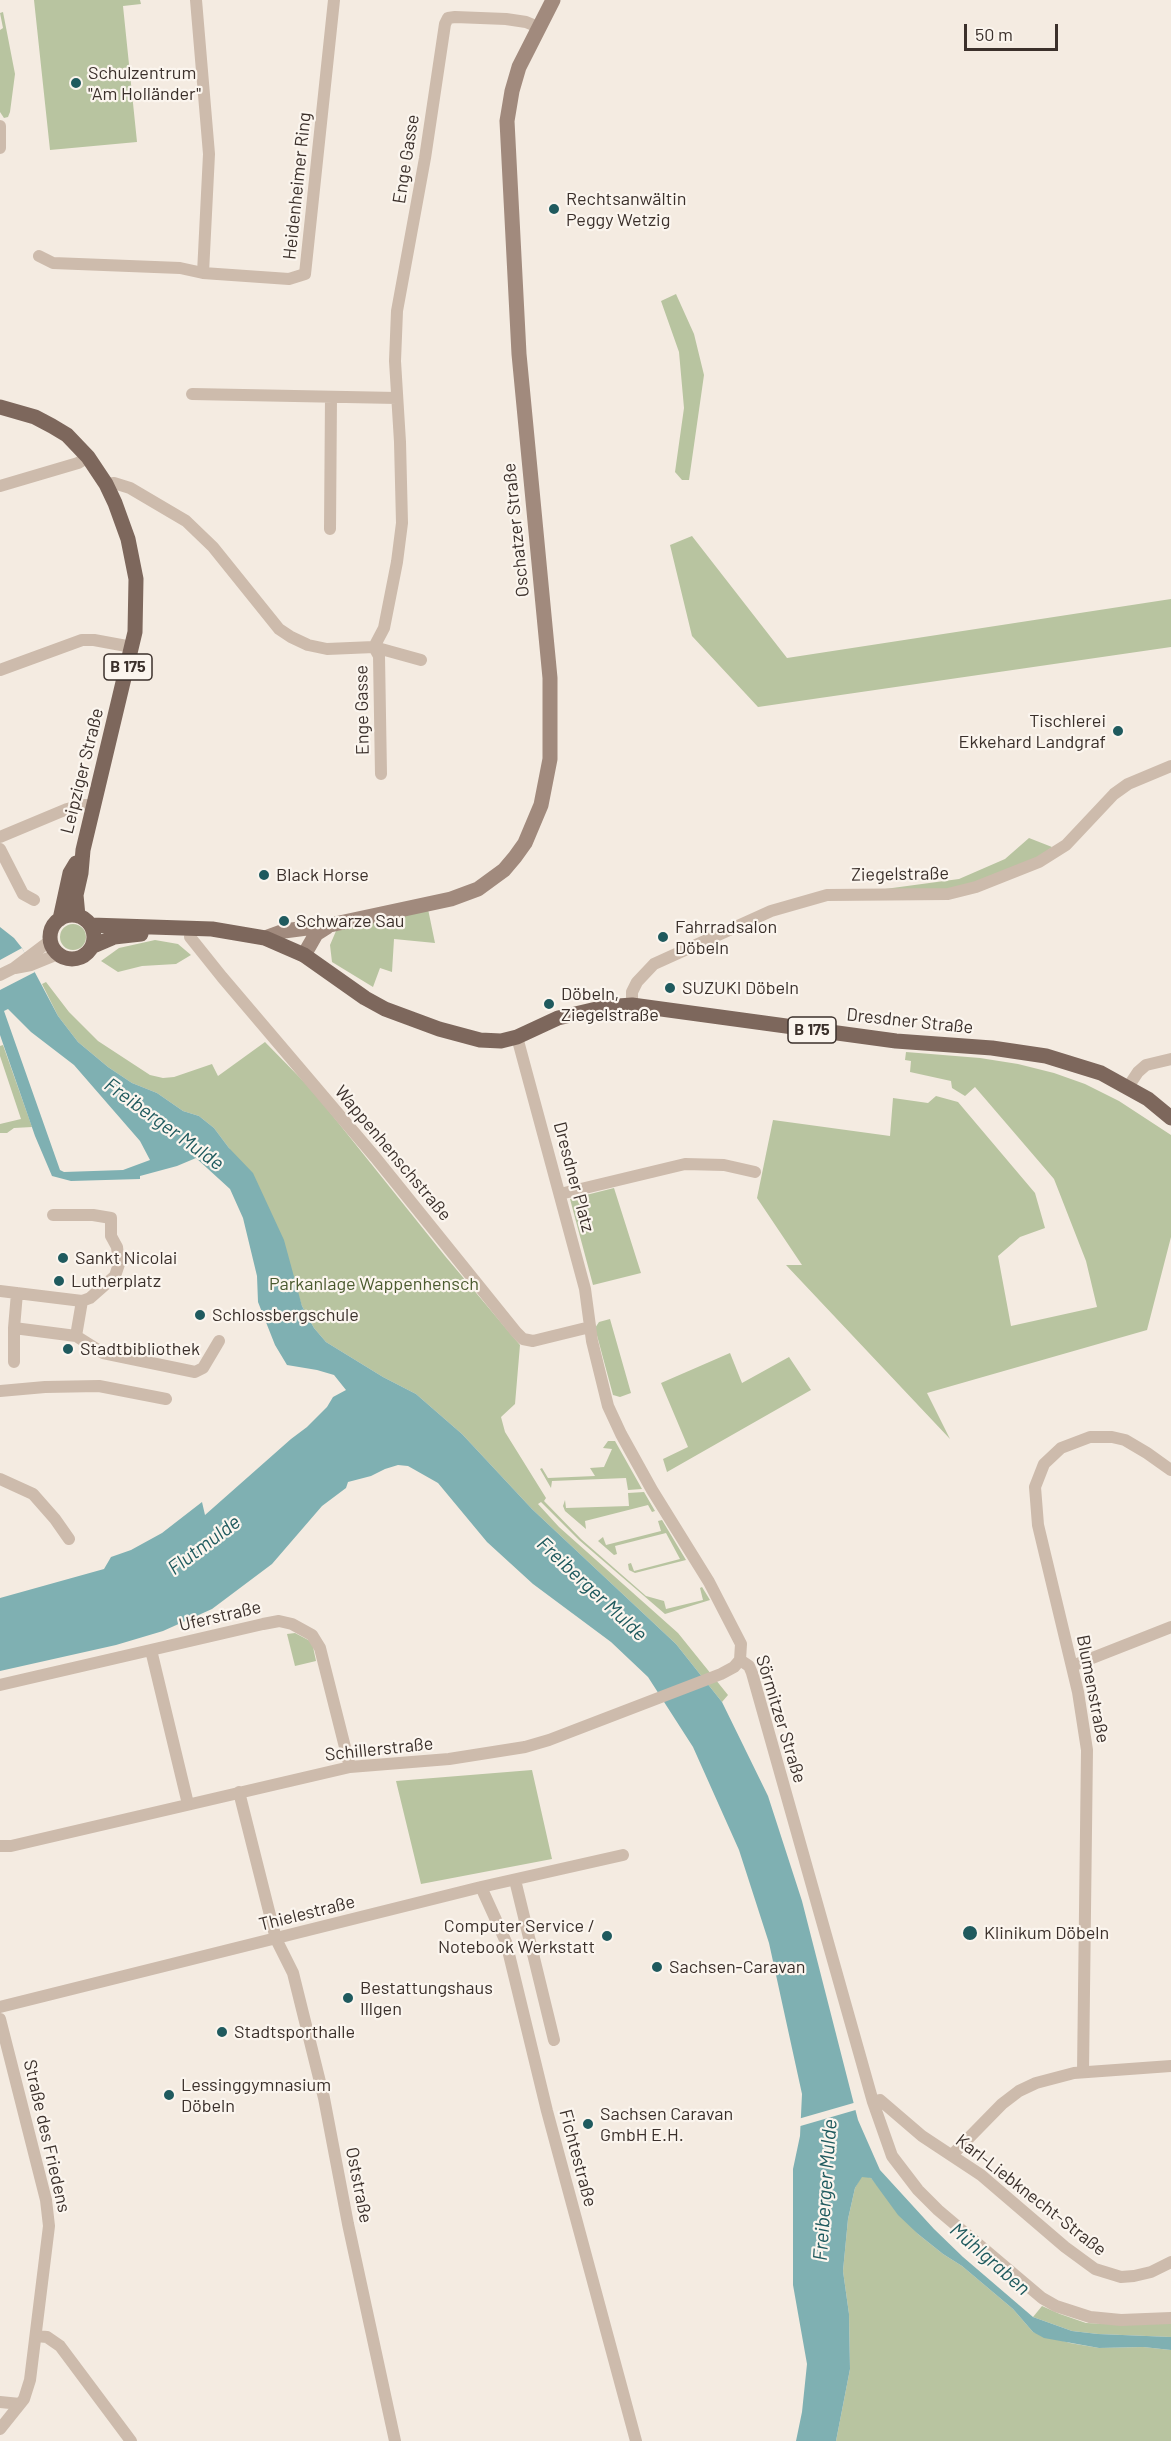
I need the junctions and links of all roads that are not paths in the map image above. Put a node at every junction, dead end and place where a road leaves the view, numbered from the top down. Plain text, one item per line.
1 (196, 0) edge
2 (334, 0) edge
3 (554, 0) edge
4 (538, 27) junction
5 (0, 126) edge
6 (0, 148) edge
7 (39, 256) dead end
8 (203, 273) junction
9 (192, 394) dead end
10 (331, 397) junction
11 (397, 398) junction
12 (0, 407) edge
13 (88, 457) junction
14 (106, 484) junction
15 (0, 486) edge
16 (330, 529) dead end
17 (132, 647) junction
18 (374, 647) junction
19 (421, 660) dead end
20 (0, 670) edge
21 (1171, 766) edge
22 (381, 774) dead end
23 (95, 804) junction
24 (0, 837) edge
25 (0, 849) edge
26 (83, 850) junction
27 (34, 900) dead end
28 (60, 920) junction
29 (84, 920) junction
30 (330, 926) junction
31 (235, 933) junction
32 (190, 937) junction
33 (265, 938) junction
34 (93, 946) junction
35 (55, 947) junction
36 (304, 955) junction
37 (0, 975) edge
38 (632, 1005) junction
39 (518, 1037) junction
40 (1171, 1059) edge
41 (1128, 1087) junction
42 (1171, 1118) edge
43 (754, 1172) dead end
44 (560, 1194) junction
45 (53, 1215) dead end
46 (0, 1291) edge
47 (16, 1293) junction
48 (82, 1301) junction
49 (14, 1328) junction
50 (590, 1328) junction
51 (76, 1336) junction
52 (219, 1341) dead end
53 (14, 1362) dead end
54 (0, 1391) edge
55 (166, 1399) dead end
56 (1171, 1470) edge
57 (0, 1479) edge
58 (69, 1539) dead end
59 (1171, 1627) edge
60 (151, 1650) junction
61 (740, 1660) junction
62 (1072, 1666) junction
63 (0, 1685) edge
64 (350, 1767) junction
65 (238, 1792) junction
66 (188, 1804) junction
67 (4, 1848) edge
68 (623, 1855) dead end
69 (515, 1880) junction
70 (480, 1887) junction
71 (276, 1939) junction
72 (0, 2007) edge
73 (0, 2019) edge
74 (554, 2040) dead end
75 (1171, 2066) edge
76 (1083, 2072) junction
77 (873, 2102) junction
78 (953, 2154) junction
79 (1171, 2262) edge
80 (1171, 2318) edge
81 (36, 2336) junction
82 (0, 2402) edge
83 (20, 2404) junction
84 (0, 2429) edge
85 (131, 2441) edge
86 (395, 2441) edge
87 (636, 2441) edge

1 - 8 street
2 - 8 street, Heidenheimer Ring
3 - 4 main road, Oschatzer Straße
4 - 11 street, Enge Gasse
4 - 30 main road, Oschatzer Straße
5 - 6 street
7 - 8 street, Heidenheimer Ring
9 - 10 street
10 - 11 street
10 - 16 street
11 - 18 street, Enge Gasse
12 - 13 main road, Leipziger Straße / B 175
13 - 14 main road, Leipziger Straße / B 175
13 - 15 street
14 - 17 main road, Leipziger Straße / B 175
14 - 18 street, Enge Gasse
17 - 20 street
17 - 23 main road, Leipziger Straße / B 175
18 - 19 street, Enge Gasse
18 - 22 street, Enge Gasse
21 - 38 street, Ziegelstraße
23 - 24 street
23 - 26 main road, Leipziger Straße / B 175
25 - 27 street
26 - 28 main road, Leipziger Straße / B 175
26 - 29 main road, Leipziger Straße / B 175
28 - 29 main road
28 - 35 main road
29 - 31 main road, B 175
29 - 34 main road
30 - 33 main road, Oschatzer Straße / B 175
30 - 36 main road
31 - 32 main road, B 175
31 - 33 main road, B 175
32 - 34 main road, B 175
32 - 50 street, Wappenhenschstraße
33 - 36 main road, Dresdner Straße / B 175
34 - 35 main road
35 - 37 street
36 - 39 main road, Dresdner Straße / B 175
38 - 39 main road, Dresdner Straße / B 175
38 - 41 main road, Dresdner Straße / B 175
39 - 44 street, Dresdner Platz
40 - 41 street
41 - 42 main road, Dresdner Straße / B 175
43 - 44 street
44 - 50 street, Dresdner Platz
45 - 48 street
46 - 47 street
47 - 48 street
47 - 49 street
48 - 51 street
49 - 51 street
49 - 53 street
50 - 61 street, Sörmitzer Straße
51 - 52 street
54 - 55 street
56 - 62 street, Blumenstraße
57 - 58 street
59 - 62 street
60 - 63 street, Uferstraße
60 - 64 street, Uferstraße
60 - 66 street
61 - 64 street, Schillerstraße
61 - 77 street, Sörmitzer Straße
62 - 76 street, Blumenstraße
64 - 65 street, Schillerstraße
65 - 66 street, Schillerstraße
65 - 71 street, Oststraße
66 - 67 street, Schillerstraße
68 - 69 street, Thielestraße
69 - 70 street, Thielestraße
69 - 74 street
70 - 71 street, Thielestraße
70 - 87 street, Fichtestraße
71 - 72 street, Thielestraße
71 - 86 street, Oststraße
73 - 81 street, Straße des Friedens
75 - 76 street
76 - 78 street
77 - 78 street, Karl-Liebknecht-Straße
77 - 80 street
78 - 79 street, Karl-Liebknecht-Straße
81 - 83 street, Straße des Friedens
81 - 85 street
82 - 83 street
83 - 84 street, Straße des Friedens

